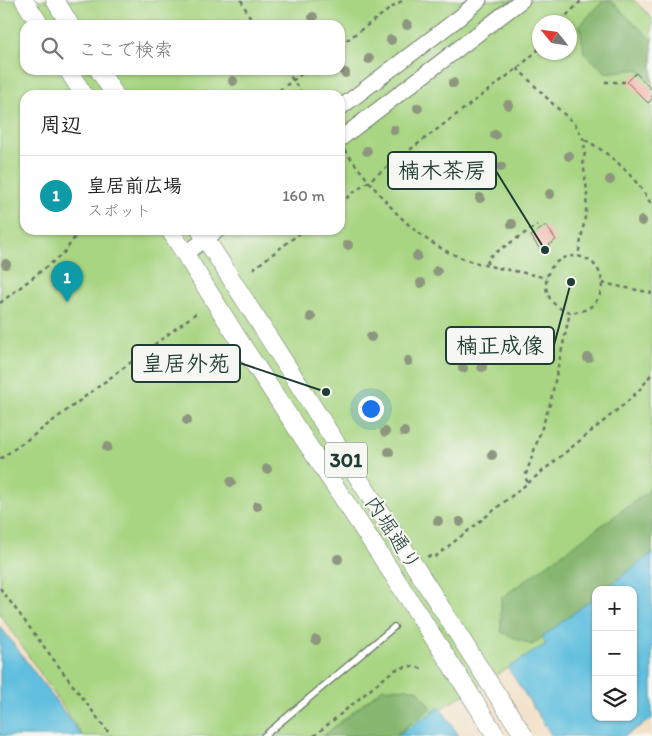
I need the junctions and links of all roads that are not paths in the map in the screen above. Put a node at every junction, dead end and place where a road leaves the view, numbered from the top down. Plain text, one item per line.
1 (24, 0) edge
2 (55, 0) edge
3 (479, 0) edge
4 (522, 0) edge
5 (37, 20) edge
6 (67, 20) edge
7 (71, 75) edge
8 (102, 75) edge
9 (81, 90) edge
10 (112, 90) edge
11 (345, 104) edge
12 (345, 141) edge
13 (174, 235) edge
14 (206, 235) edge
15 (209, 235) edge
16 (185, 254) junction
17 (394, 627) dead end
18 (264, 736) edge
19 (496, 736) edge
20 (524, 736) edge

1 - 5 main road
2 - 6 main road
3 - 11 main road
4 - 12 main road
7 - 9 main road
8 - 10 main road
13 - 16 main road, 内堀通り / 301
14 - 16 main road
15 - 20 main road, 内堀通り / 301, bridge
16 - 19 main road, 内堀通り / 301, bridge
17 - 18 lane

